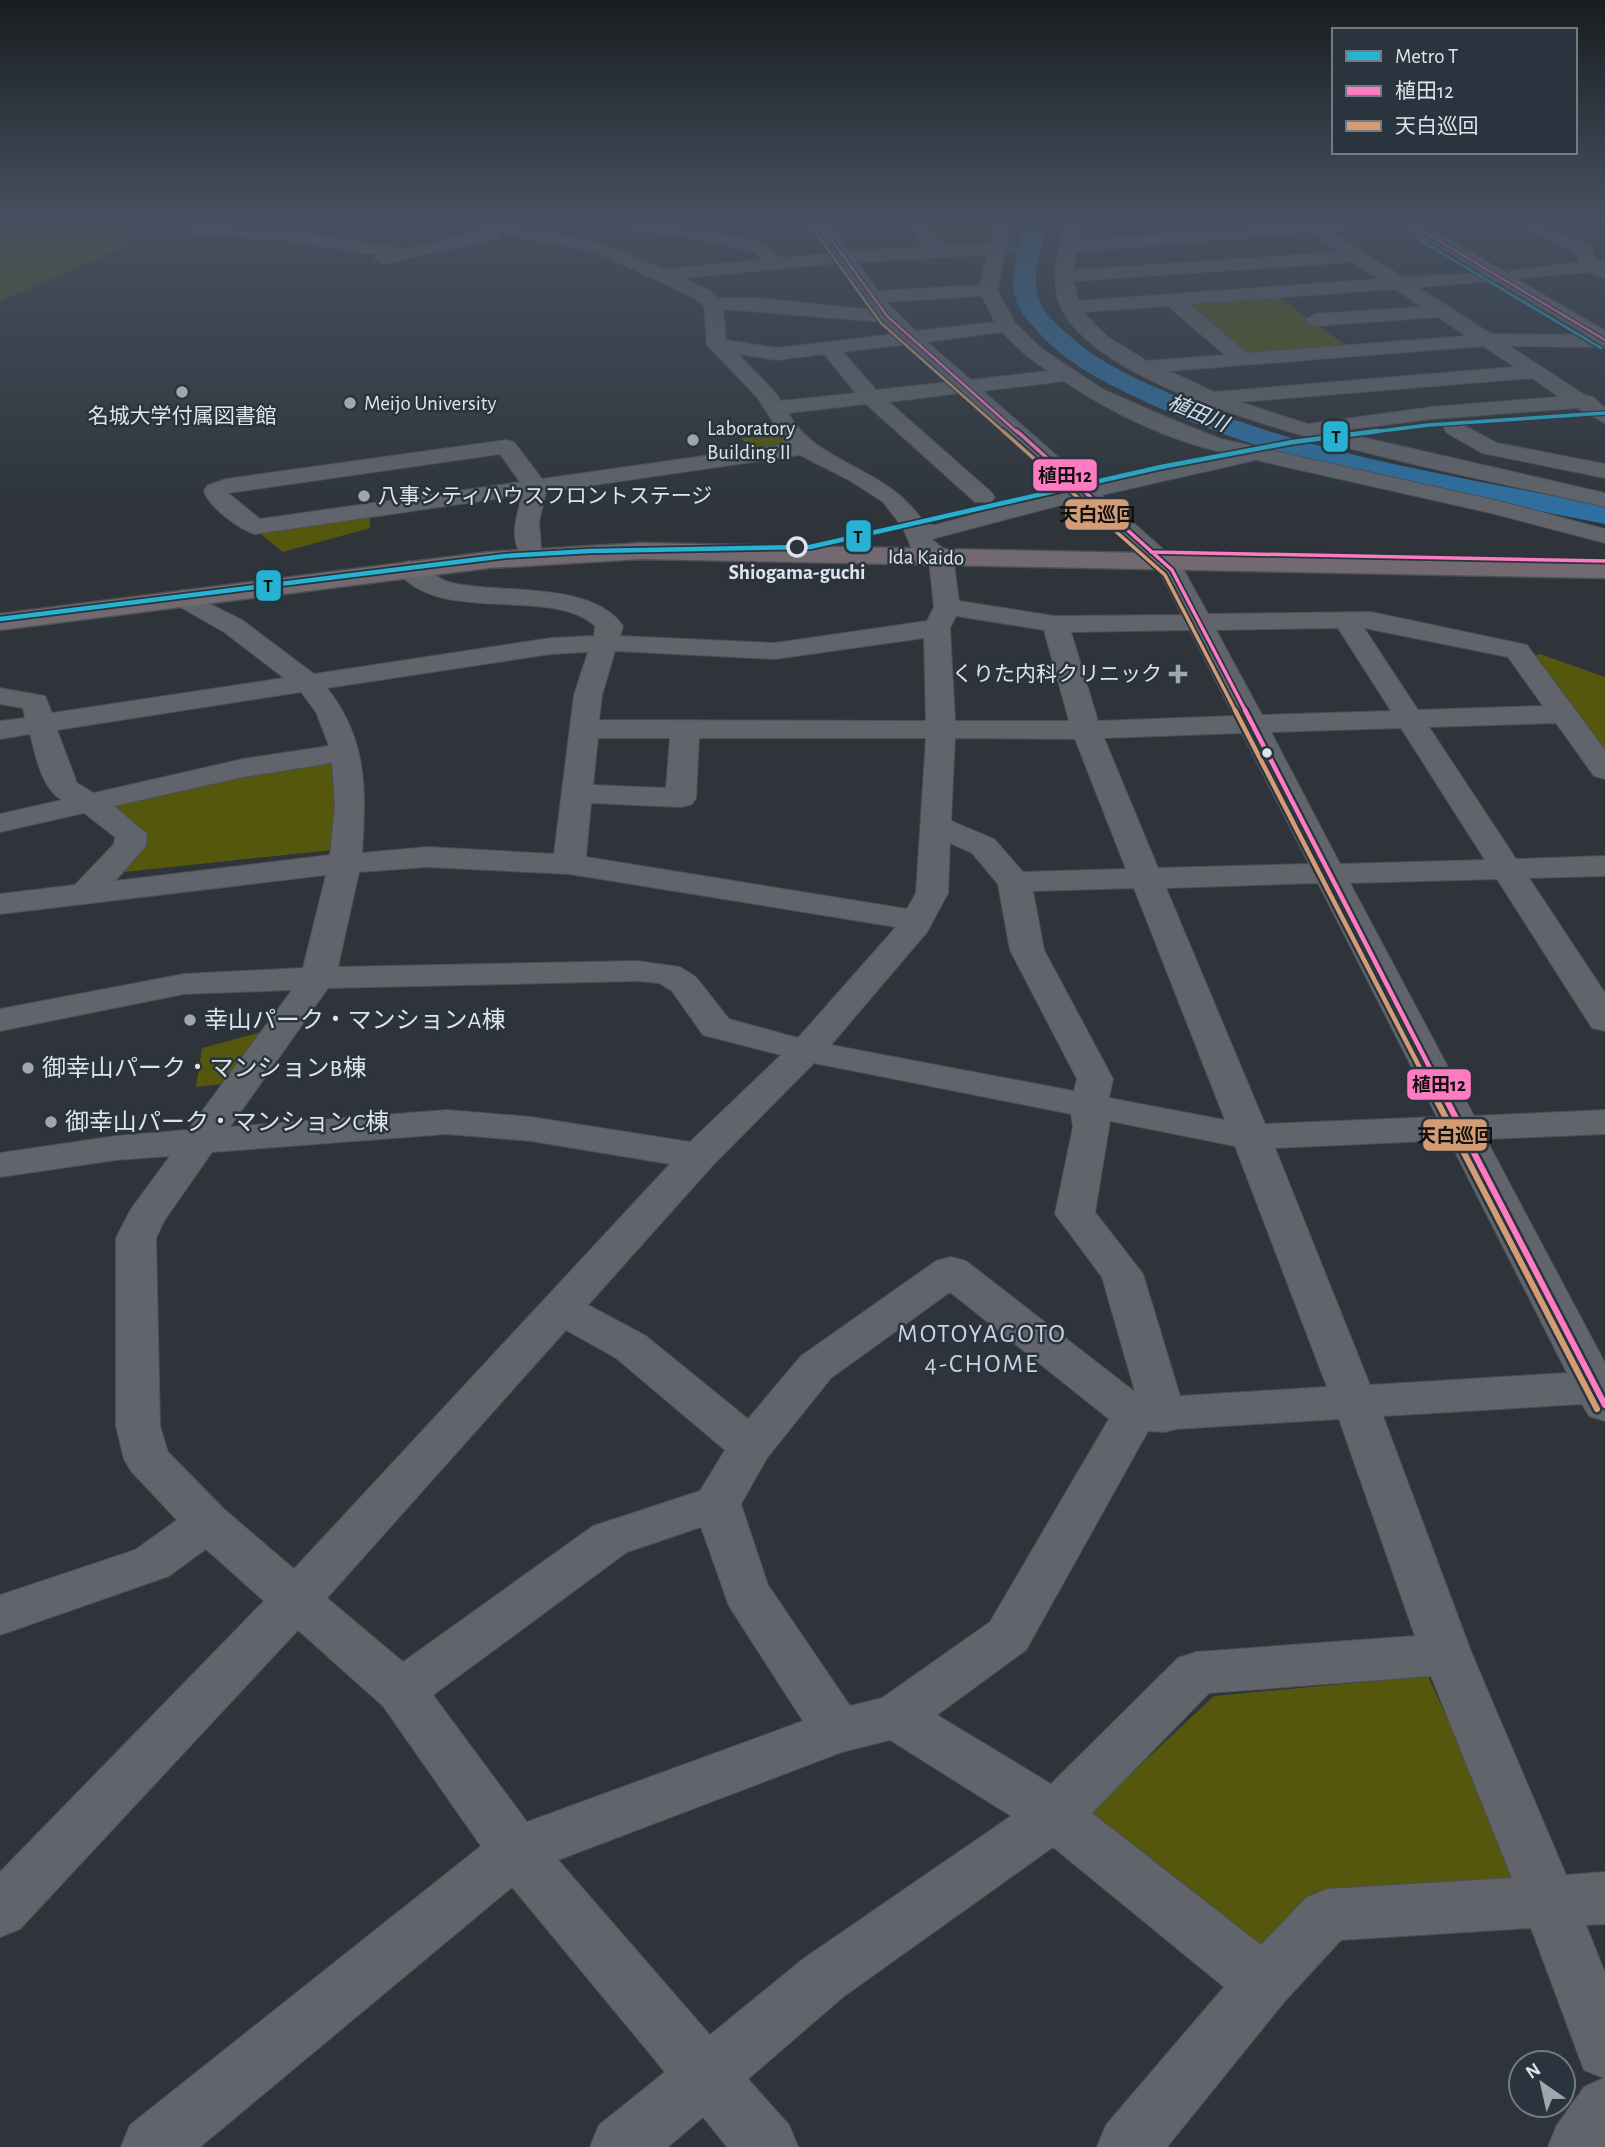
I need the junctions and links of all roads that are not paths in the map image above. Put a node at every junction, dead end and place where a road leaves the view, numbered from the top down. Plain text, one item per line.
1 (711, 317) edge
2 (888, 317) edge
3 (1002, 317) edge
4 (1079, 317) edge
5 (1193, 317) edge
6 (1311, 317) edge
7 (1354, 317) edge
8 (1451, 317) edge
9 (1570, 317) edge
10 (1585, 317) edge
11 (1315, 320) junction
12 (1007, 326) junction
13 (1605, 328) edge
14 (908, 338) junction
15 (1486, 340) junction
16 (1605, 340) edge
17 (717, 345) junction
18 (829, 348) junction
19 (1356, 350) junction
20 (1242, 359) junction
21 (1144, 367) junction
22 (1534, 372) junction
23 (1065, 375) junction
24 (965, 387) junction
25 (871, 397) junction
26 (1208, 398) junction
27 (1577, 401) junction
28 (1605, 401) edge
29 (777, 408) junction
30 (1605, 417) edge
31 (1455, 428) junction
32 (1299, 429) junction
33 (1345, 442) junction
34 (1214, 444) junction
35 (803, 448) junction
36 (1257, 454) junction
37 (1605, 471) edge
38 (1067, 476) junction
39 (536, 487) junction
40 (1086, 491) junction
41 (983, 497) junction
42 (1605, 500) edge
43 (1605, 536) edge
44 (922, 538) junction
45 (529, 547) junction
46 (1157, 557) junction
47 (1605, 561) edge
48 (409, 569) junction
49 (1605, 570) edge
50 (183, 598) junction
51 (0, 611) edge
52 (942, 617) junction
53 (1345, 619) junction
54 (0, 622) edge
55 (1198, 622) junction
56 (1055, 624) junction
57 (607, 643) junction
58 (308, 683) junction
59 (0, 696) edge
60 (1562, 714) junction
61 (1409, 718) junction
62 (1250, 722) junction
63 (41, 723) junction
64 (584, 729) junction
65 (685, 729) junction
66 (0, 730) edge
67 (1086, 730) junction
68 (941, 732) junction
69 (346, 752) junction
70 (1605, 770) edge
71 (578, 793) junction
72 (89, 802) junction
73 (0, 823) edge
74 (936, 826) junction
75 (345, 864) junction
76 (569, 864) junction
77 (1605, 866) edge
78 (1507, 869) junction
79 (1329, 873) junction
80 (1149, 878) junction
81 (1014, 882) junction
82 (85, 894) junction
83 (0, 904) edge
84 (914, 920) junction
85 (318, 978) junction
86 (0, 1020) edge
87 (1605, 1020) edge
88 (806, 1051) junction
89 (1089, 1106) junction
90 (1605, 1122) edge
91 (1461, 1128) junction
92 (1251, 1137) junction
93 (204, 1140) junction
94 (699, 1156) junction
95 (0, 1165) edge
96 (559, 1308) junction
97 (1602, 1393) edge
98 (1355, 1402) junction
99 (1149, 1416) junction
100 (751, 1446) junction
101 (717, 1504) junction
102 (208, 1523) junction
103 (295, 1601) junction
104 (0, 1615) edge
105 (1447, 1654) junction
106 (401, 1690) junction
107 (896, 1717) junction
108 (838, 1731) junction
109 (1055, 1815) junction
110 (516, 1851) junction
111 (1605, 1898) edge
112 (1549, 1900) junction
113 (0, 1910) edge
114 (1264, 1983) junction
115 (1605, 2050) edge
116 (707, 2077) junction
117 (1605, 2108) edge
118 (152, 2147) edge
119 (621, 2147) edge
120 (767, 2147) edge
121 (1128, 2147) edge
122 (1579, 2147) edge

1 - 17 street
2 - 14 street
3 - 12 street
4 - 21 street
5 - 20 street
6 - 11 street
7 - 11 street
8 - 15 street
9 - 16 highway
10 - 13 highway
11 - 19 street
12 - 14 street
12 - 23 street
14 - 18 street
14 - 24 street
15 - 16 street
15 - 19 street
15 - 22 street
17 - 18 street
17 - 29 street
18 - 25 street
19 - 20 street
20 - 21 street
21 - 26 street
22 - 26 street
22 - 27 street
23 - 24 street
23 - 34 street
24 - 25 street
24 - 38 street
25 - 29 street
25 - 41 street
26 - 32 street
27 - 28 street
27 - 30 street
27 - 32 street
29 - 35 street
30 - 31 street
31 - 33 street
31 - 37 street
32 - 33 street
33 - 42 street
34 - 36 street
34 - 38 street
35 - 39 street
35 - 44 street
36 - 40 street
36 - 43 street
38 - 40 street
38 - 41 street
39 - 39 street
39 - 45 street
40 - 44 street
40 - 46 street
41 - 44 street
44 - 45 highway, Ida Kaido
44 - 46 highway, Ida Kaido
44 - 48 highway, Ida Kaido
44 - 52 street
45 - 51 highway, Ida Kaido
46 - 47 highway, Ida Kaido
46 - 49 highway, Ida Kaido
46 - 55 street
48 - 50 highway, Ida Kaido
48 - 57 street
50 - 54 highway, Ida Kaido
50 - 58 street
52 - 56 street
52 - 57 street
52 - 68 street
53 - 55 street
53 - 60 street
53 - 61 street
55 - 56 street
55 - 62 street
56 - 67 street
57 - 58 street
57 - 64 street
58 - 63 street
58 - 69 street
59 - 63 street
60 - 61 street
60 - 70 street
61 - 62 street
61 - 78 street
62 - 67 street
62 - 79 street
63 - 66 street
63 - 72 street
64 - 65 street
64 - 71 street
65 - 68 street
65 - 71 street
67 - 68 street
67 - 80 street
68 - 74 street
69 - 72 street
69 - 75 street
71 - 76 street
72 - 73 street
72 - 82 street
74 - 81 street
74 - 84 street
75 - 76 street
75 - 82 street
75 - 85 street
76 - 84 street
77 - 78 street
78 - 79 street
78 - 87 street
79 - 80 street
79 - 91 street
80 - 81 street
80 - 92 street
81 - 89 street
82 - 83 street
84 - 88 street
85 - 86 street
85 - 88 street
85 - 93 street
88 - 89 street
88 - 94 street
89 - 92 street
89 - 99 street
90 - 91 street
91 - 92 street
91 - 97 street
92 - 98 street
93 - 94 street
93 - 95 street
93 - 102 street
94 - 96 street
96 - 100 street
96 - 103 street
97 - 98 street
98 - 99 street
98 - 105 street
99 - 100 street
99 - 107 street
100 - 101 street
101 - 106 street
101 - 108 street
102 - 103 street
102 - 104 street
103 - 106 street
103 - 113 street
105 - 109 street
105 - 112 street
106 - 110 street
107 - 108 street
107 - 109 street
108 - 110 street
109 - 114 street
109 - 116 street
110 - 116 street
110 - 118 street
111 - 112 street
112 - 114 street
112 - 115 street
114 - 121 street
116 - 119 street
116 - 120 street
117 - 122 street

